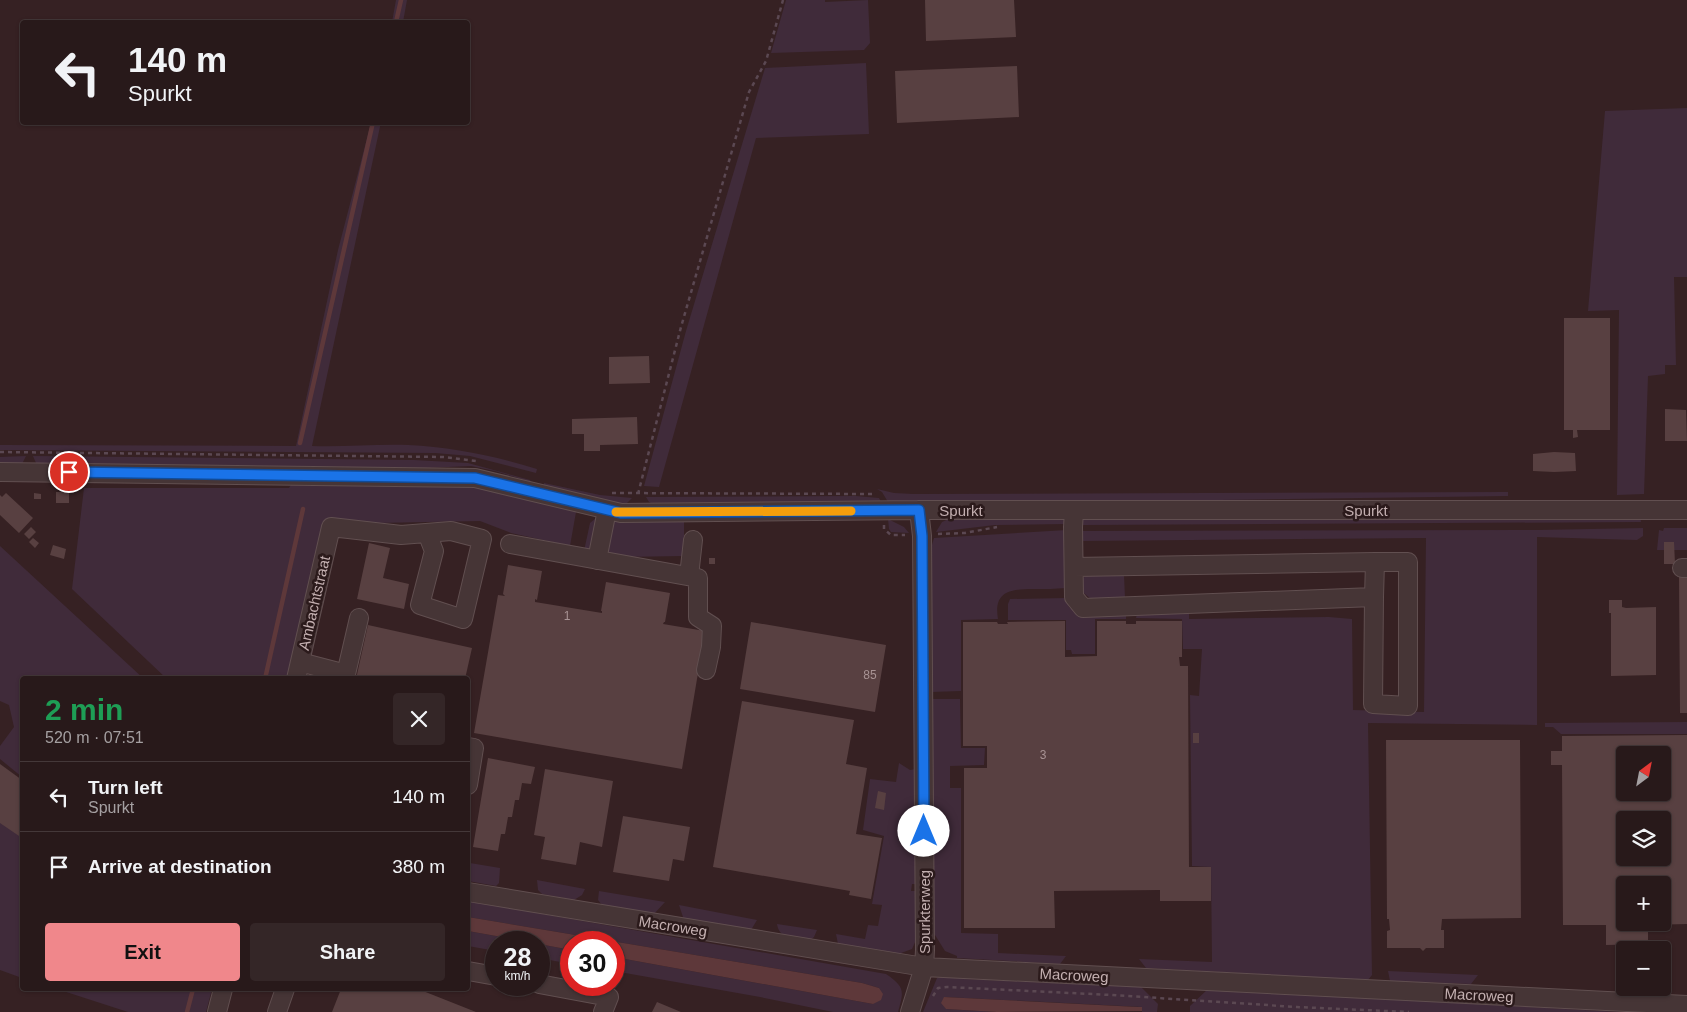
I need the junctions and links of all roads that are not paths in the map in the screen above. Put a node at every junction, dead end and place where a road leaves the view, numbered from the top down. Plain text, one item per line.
1 (0, 472) edge
2 (606, 510) junction
3 (919, 510) junction
4 (1687, 510) edge
5 (1074, 511) junction
6 (427, 533) junction
7 (693, 540) dead end
8 (510, 544) dead end
9 (597, 560) junction
10 (1375, 562) junction
11 (1074, 567) junction
12 (689, 576) junction
13 (1374, 597) junction
14 (359, 618) dead end
15 (298, 670) edge
16 (706, 670) dead end
17 (470, 747) edge
18 (470, 773) edge
19 (470, 892) edge
20 (924, 967) junction
21 (470, 971) edge
22 (485, 974) edge
23 (550, 986) edge
24 (222, 991) edge
25 (284, 991) edge
26 (1681, 1007) edge
27 (217, 1012) edge
28 (277, 1012) edge
29 (603, 1012) edge
30 (910, 1012) edge

1 - 2 street, Spurkt
2 - 3 street, Spurkt
2 - 9 street
3 - 5 street, Spurkt
3 - 20 street, Spurkterweg
4 - 5 street, Spurkt
5 - 11 street
6 - 6 street
6 - 15 street, Ambachtstraat
7 - 12 street
8 - 9 street
9 - 12 street
10 - 11 street
10 - 13 street
10 - 13 street
11 - 13 street
12 - 16 street
14 - 15 street
17 - 18 street
19 - 20 street, Macroweg
20 - 26 street, Macroweg
20 - 30 street, Spurkterweg
21 - 22 street
23 - 29 street
24 - 27 street
25 - 28 street

